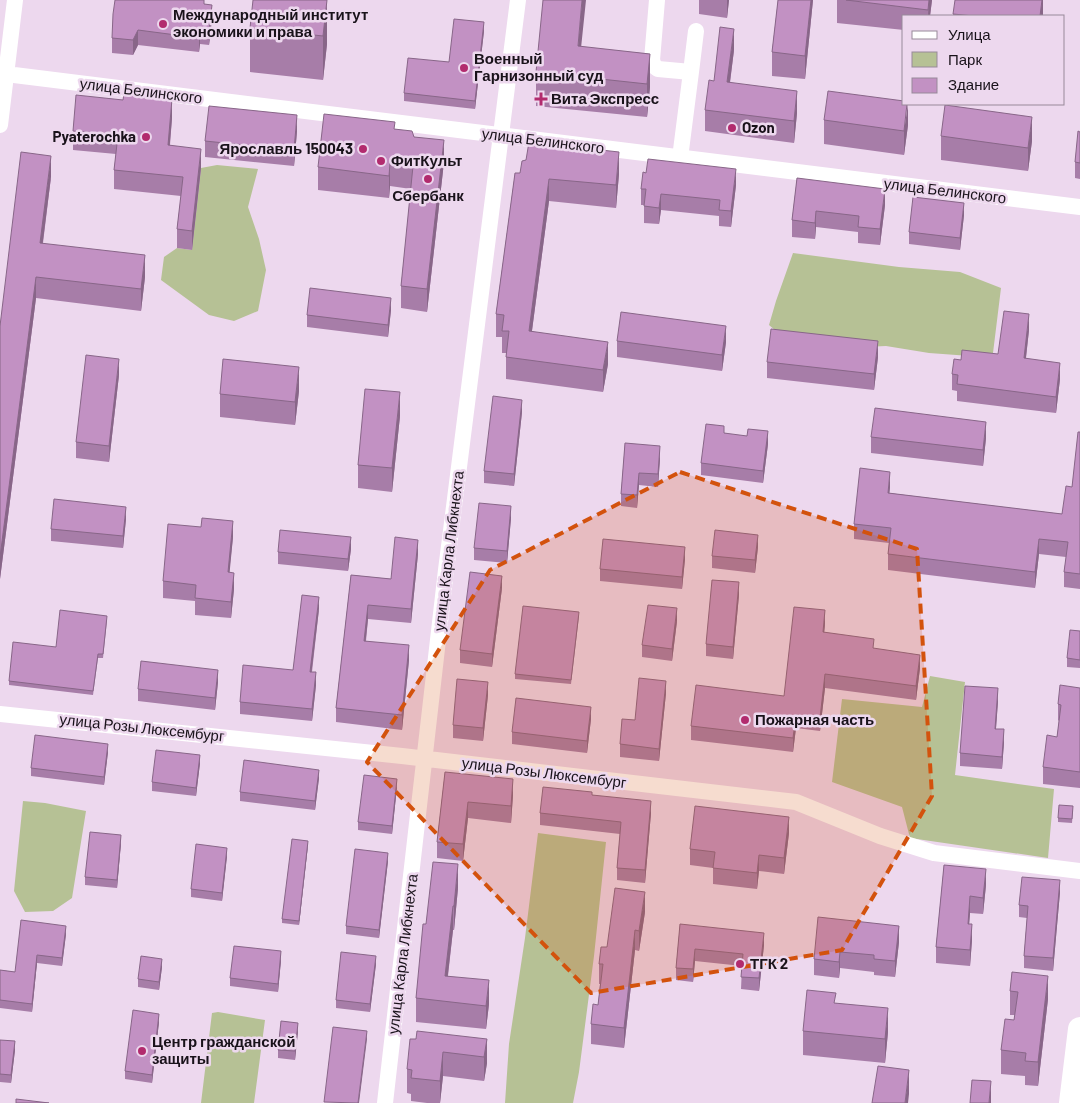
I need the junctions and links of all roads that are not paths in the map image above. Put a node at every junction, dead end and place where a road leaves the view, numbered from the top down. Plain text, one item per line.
1 (15, 0) edge
2 (518, 0) edge
3 (658, 0) edge
4 (696, 31) dead end
5 (691, 72) junction
6 (6, 74) junction
7 (0, 125) edge
8 (501, 135) junction
9 (680, 158) junction
10 (1080, 207) edge
11 (0, 714) edge
12 (425, 759) junction
13 (1080, 871) edge
14 (1080, 1029) edge
15 (385, 1103) edge
16 (1071, 1103) edge

1 - 6 street
2 - 8 street, улица Карла Либкнехта
3 - 5 street
4 - 5 street
5 - 9 street
6 - 7 street
6 - 8 street, улица Белинского
8 - 9 street, улица Белинского
8 - 12 street, улица Карла Либкнехта
9 - 10 street, улица Белинского
11 - 12 street, улица Розы Люксембург
12 - 13 street, улица Розы Люксембург
12 - 15 street, улица Карла Либкнехта
14 - 16 main road

